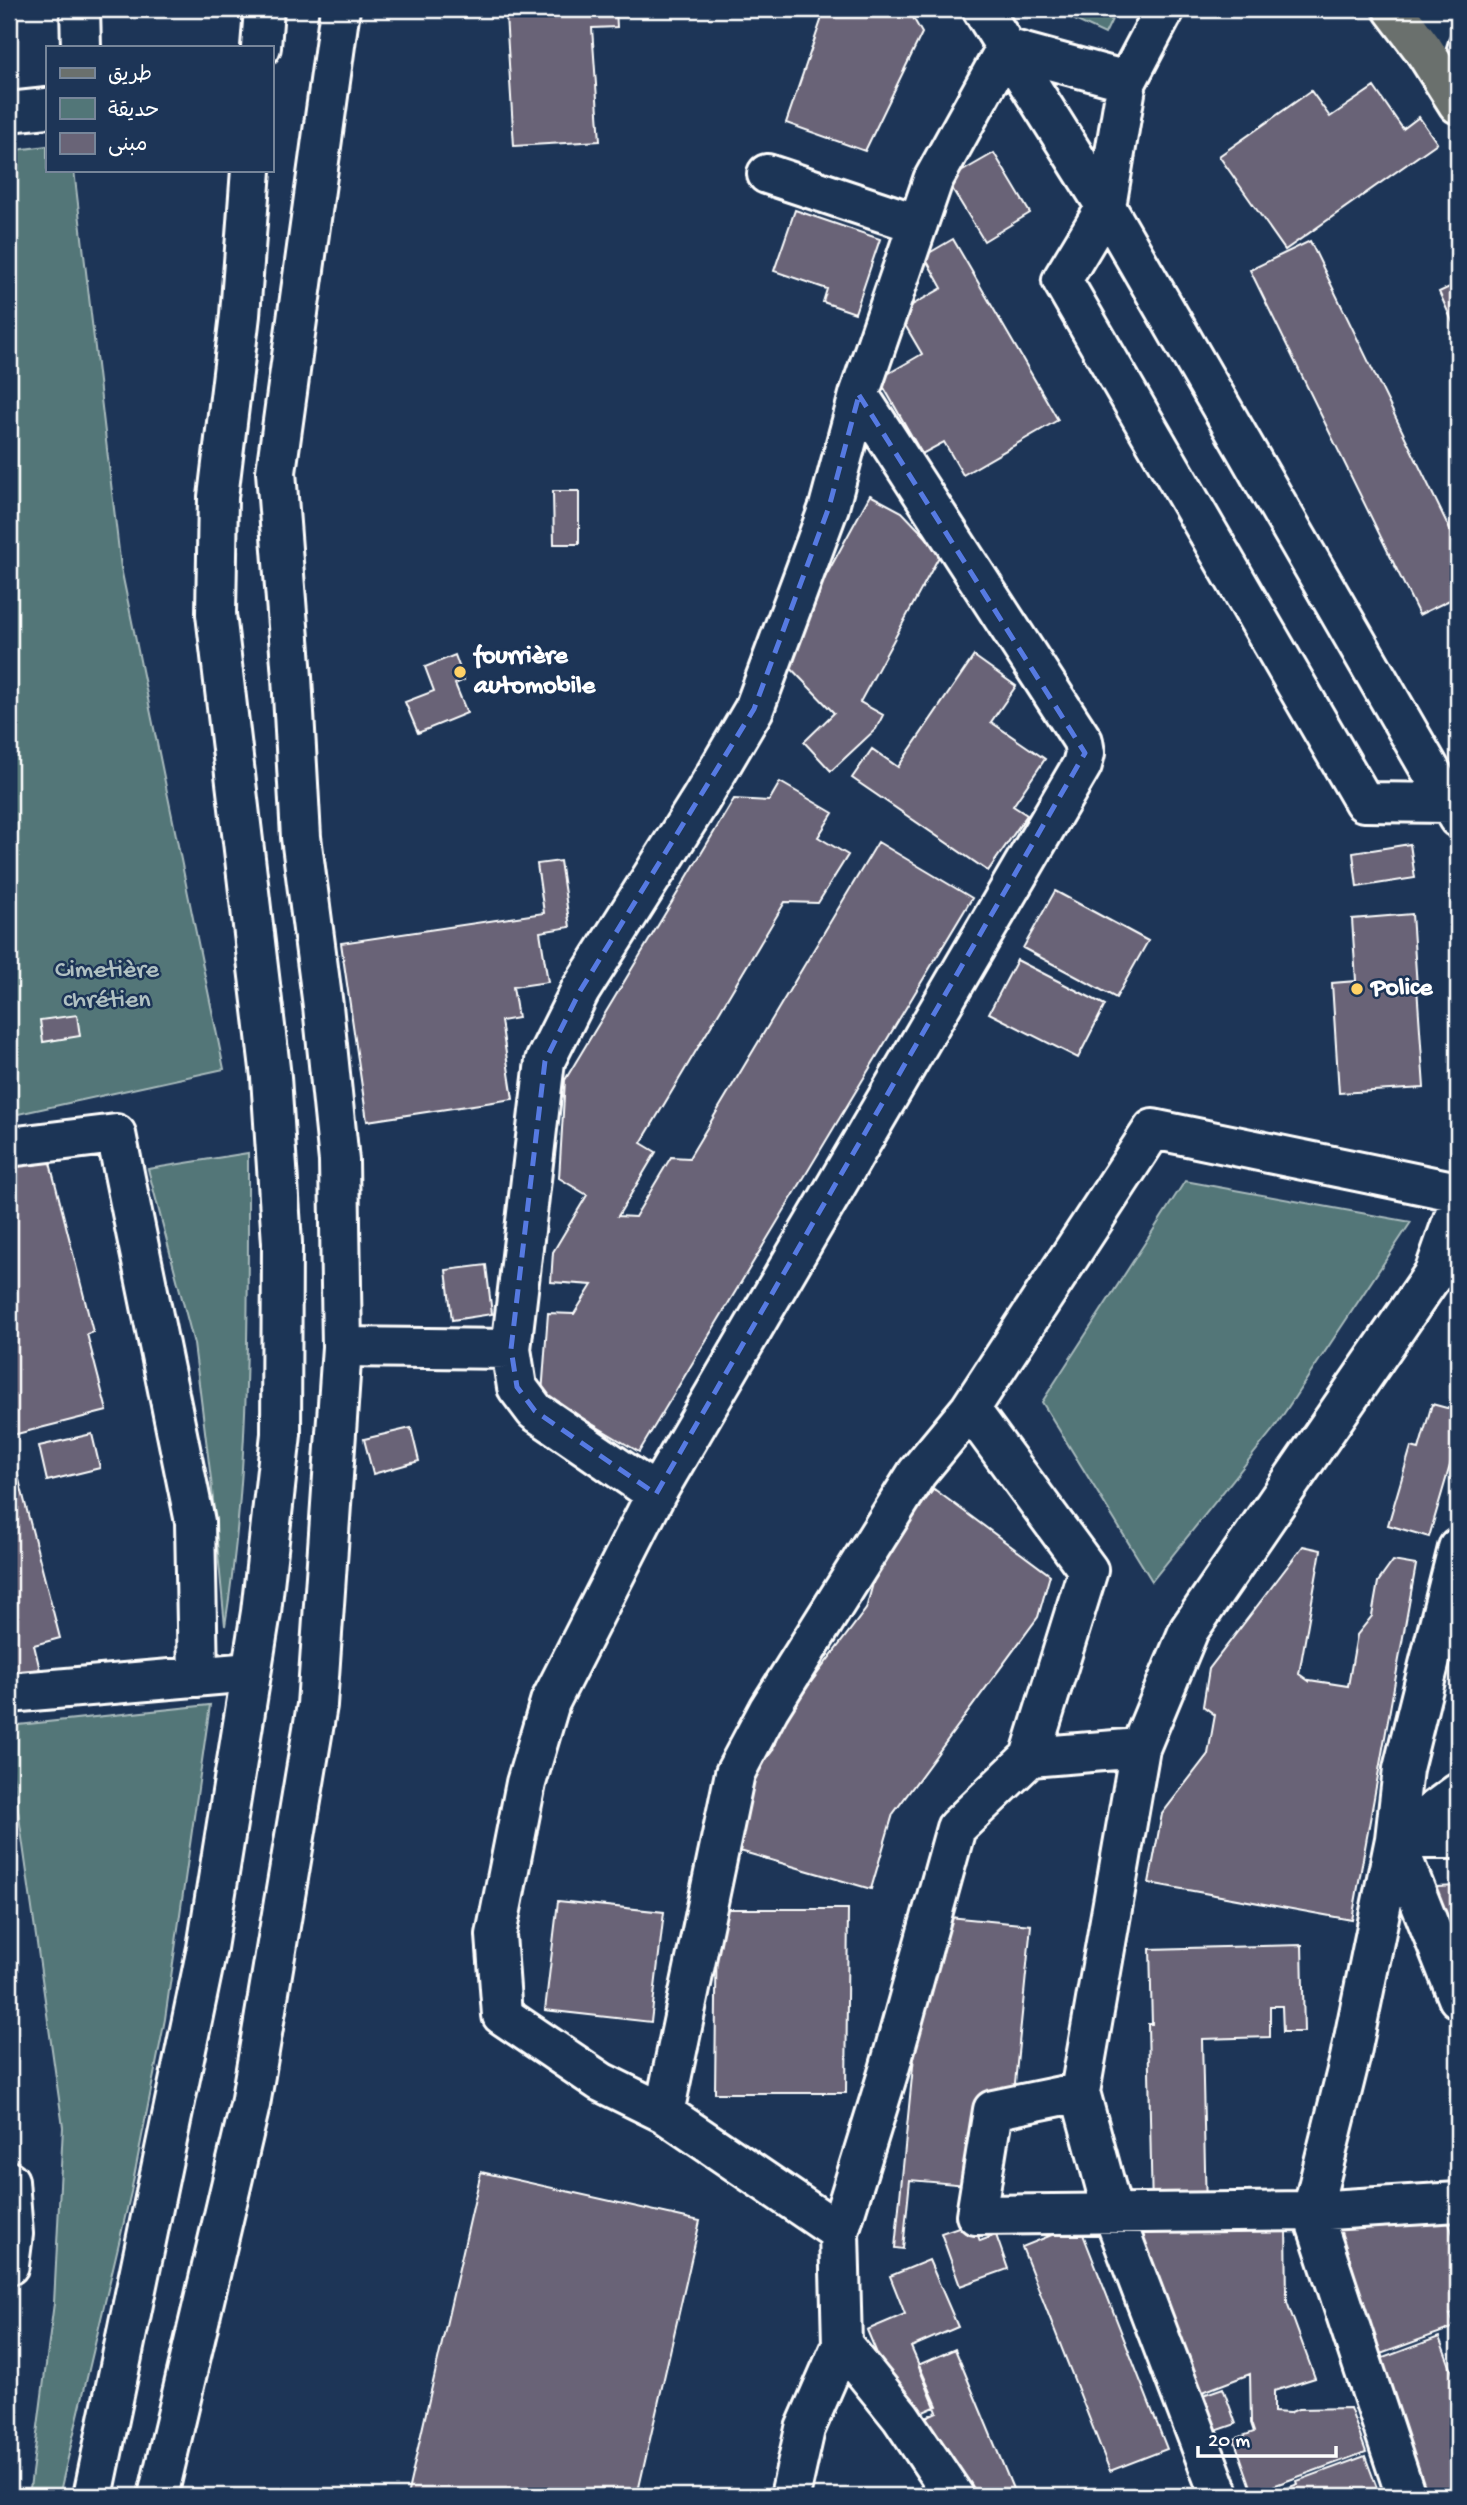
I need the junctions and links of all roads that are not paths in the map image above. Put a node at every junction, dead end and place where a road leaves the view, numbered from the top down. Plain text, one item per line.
1 (80, 9) edge
2 (264, 9) edge
3 (340, 9) edge
4 (982, 9) edge
5 (1165, 9) edge
6 (1393, 9) edge
7 (1437, 9) edge
8 (81, 46) edge
9 (261, 46) edge
10 (1006, 48) junction
11 (1424, 50) junction
12 (1127, 81) junction
13 (1458, 104) edge
14 (46, 108) edge
15 (9, 112) edge
16 (251, 172) edge
17 (767, 174) dead end
18 (1106, 207) junction
19 (918, 224) junction
20 (859, 395) junction
21 (1455, 811) edge
22 (9, 1147) edge
23 (1458, 1192) edge
24 (1458, 1205) edge
25 (342, 1347) junction
26 (511, 1349) junction
27 (970, 1409) junction
28 (656, 1494) junction
29 (1458, 1548) edge
30 (251, 1672) junction
31 (198, 1677) junction
32 (9, 1693) edge
33 (1140, 1748) junction
34 (1030, 1757) junction
35 (1458, 1793) edge
36 (1395, 1839) junction
37 (1458, 1839) edge
38 (1458, 1998) edge
39 (1080, 2092) junction
40 (664, 2113) junction
41 (9, 2181) edge
42 (1458, 2202) edge
43 (1312, 2211) junction
44 (1113, 2214) junction
45 (839, 2232) junction
46 (9, 2265) edge
47 (842, 2344) junction
48 (93, 2496) edge
49 (158, 2496) edge
50 (790, 2496) edge
51 (954, 2496) edge
52 (1220, 2496) edge
53 (1406, 2496) edge

1 - 8 street
2 - 9 street
3 - 25 street
4 - 10 street
5 - 12 street
6 - 11 main road
7 - 11 street
10 - 12 street
10 - 18 street
10 - 19 street
11 - 13 main road
12 - 18 street
14 - 15 street
16 - 30 street
17 - 19 street
18 - 21 street
18 - 21 street
19 - 20 street
20 - 26 street
20 - 28 street
22 - 31 street
23 - 27 street
24 - 33 street
25 - 26 street
25 - 49 street
26 - 28 street
27 - 34 street
27 - 40 street
28 - 40 street
29 - 36 street
30 - 31 street
30 - 48 street
31 - 32 street
33 - 34 street
33 - 39 street
34 - 45 street
35 - 36 street
36 - 37 street
36 - 38 street
36 - 43 street
39 - 44 street
39 - 44 street
40 - 45 street
41 - 46 street
42 - 43 street
43 - 44 street
43 - 53 street
44 - 52 street
45 - 47 street
47 - 50 street
47 - 51 street

